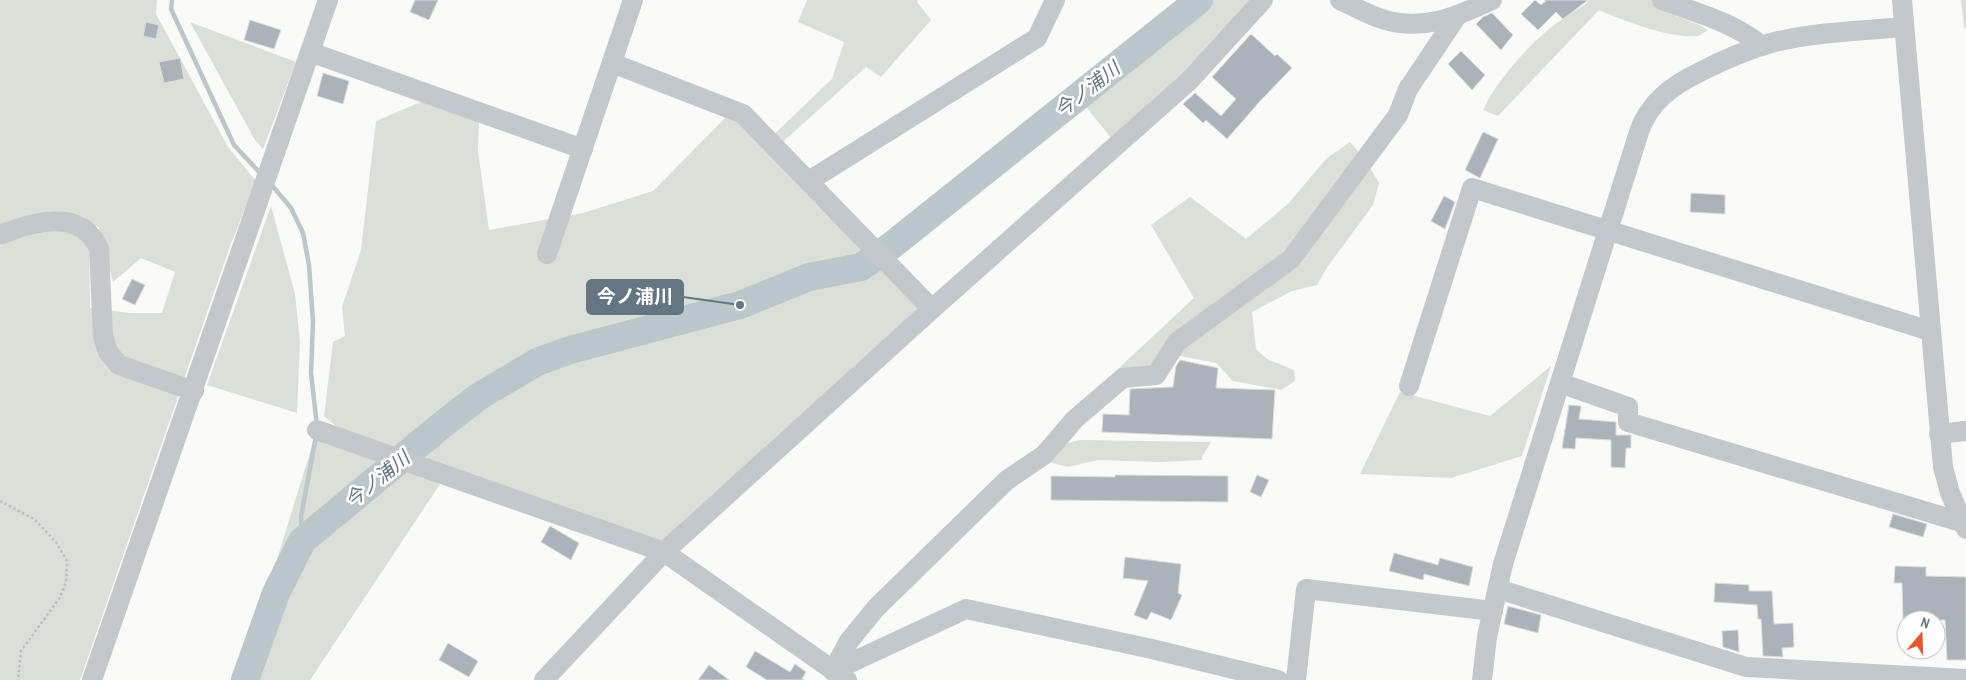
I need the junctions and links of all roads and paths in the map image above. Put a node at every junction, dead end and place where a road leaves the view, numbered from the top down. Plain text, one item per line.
1 (328, 0) edge
2 (633, 0) edge
3 (1054, 0) edge
4 (1263, 0) edge
5 (1340, 0) edge
6 (1492, 0) edge
7 (1662, 0) edge
8 (1902, 0) edge
9 (1457, 16) junction
10 (1904, 27) junction
11 (1762, 46) junction
12 (310, 52) junction
13 (612, 63) junction
14 (583, 150) junction
15 (809, 182) junction
16 (1607, 230) junction
17 (0, 235) edge
18 (547, 254) dead end
19 (932, 309) junction
20 (1930, 331) junction
21 (1560, 383) junction
22 (1409, 386) dead end
23 (194, 391) junction
24 (317, 430) dead end
25 (1966, 431) edge
26 (1939, 434) junction
27 (0, 500) edge
28 (1965, 526) edge
29 (664, 552) junction
30 (1498, 589) junction
31 (1492, 611) junction
32 (840, 675) edge
33 (1966, 679) edge
34 (18, 680) edge
35 (92, 680) edge
36 (544, 680) edge
37 (1278, 680) edge
38 (1296, 680) edge
39 (1482, 680) edge

1 - 12 street
2 - 13 street
3 - 15 street
4 - 19 street
5 - 9 street
6 - 9 street
7 - 11 street
8 - 10 street
9 - 32 street
10 - 11 street
10 - 20 street
11 - 16 street
12 - 14 street
12 - 23 street
13 - 14 street
13 - 15 street
14 - 18 street
15 - 19 street
16 - 20 street
16 - 21 street
16 - 22 street
17 - 23 street
19 - 29 street
20 - 26 street
21 - 28 street
21 - 30 street
23 - 35 street
24 - 29 street
25 - 26 street
26 - 28 street
27 - 34 path
29 - 32 street
29 - 36 street
30 - 31 street
30 - 33 street
31 - 38 street
31 - 39 street
32 - 37 street

